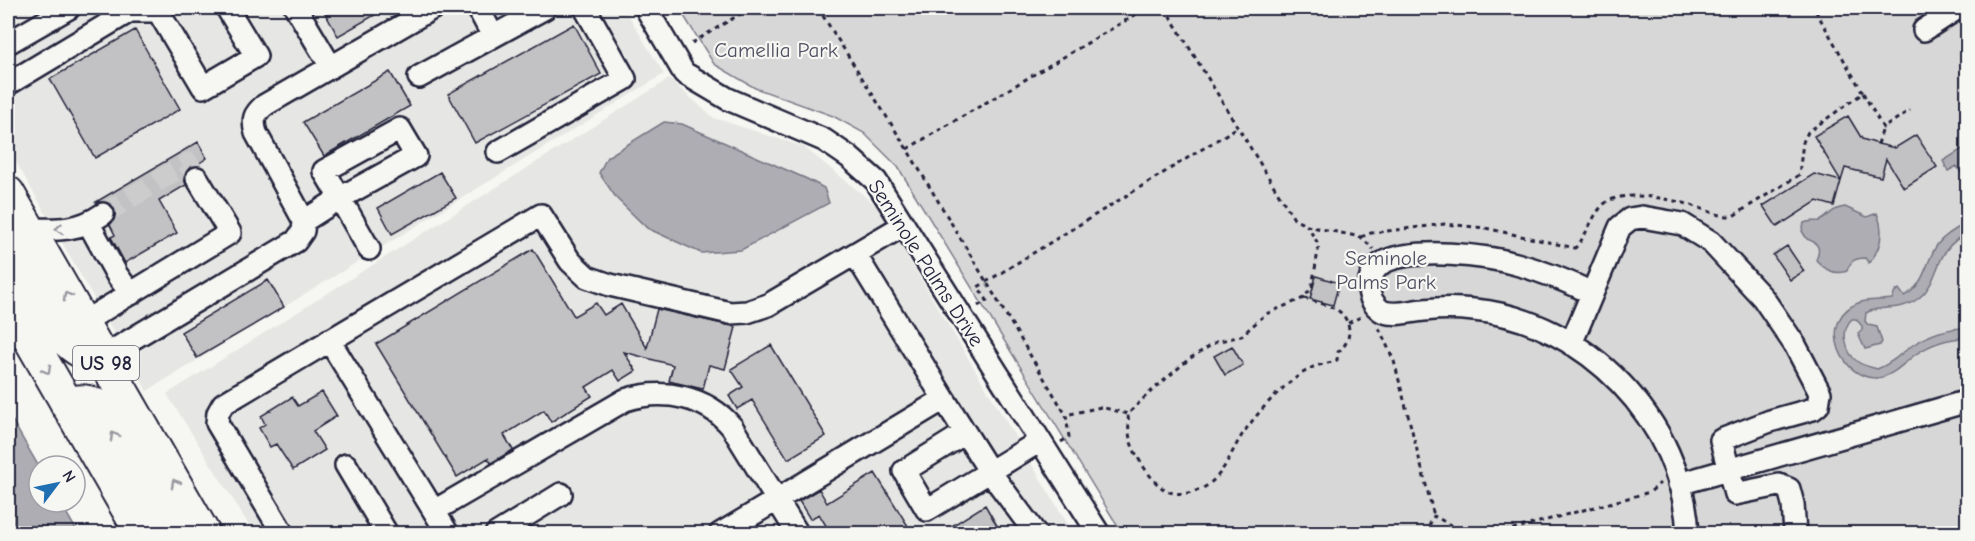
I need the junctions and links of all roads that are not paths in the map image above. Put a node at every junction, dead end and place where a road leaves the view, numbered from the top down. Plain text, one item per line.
1 (65, 8) edge
2 (227, 8) edge
3 (296, 8) edge
4 (433, 8) edge
5 (478, 8) edge
6 (545, 8) edge
7 (585, 8) edge
8 (646, 8) edge
9 (1958, 8) edge
10 (161, 9) edge
11 (1924, 30) dead end
12 (10, 36) edge
13 (494, 36) junction
14 (331, 67) junction
15 (419, 77) dead end
16 (8, 84) edge
17 (498, 152) dead end
18 (197, 178) tunnel mouth
19 (8, 193) edge
20 (304, 221) junction
21 (904, 225) junction
22 (18, 236) edge
23 (369, 249) dead end
24 (855, 254) junction
25 (1592, 292) junction
26 (131, 294) junction
27 (8, 301) edge
28 (82, 323) junction
29 (329, 340) junction
30 (1571, 344) junction
31 (102, 357) junction
32 (944, 399) junction
33 (1968, 401) edge
34 (68, 405) junction
35 (965, 433) junction
36 (1050, 442) junction
37 (346, 465) dead end
38 (1730, 469) junction
39 (990, 472) junction
40 (1677, 477) junction
41 (561, 494) dead end
42 (777, 500) junction
43 (434, 511) junction
44 (142, 534) edge
45 (184, 534) edge
46 (204, 534) edge
47 (283, 534) edge
48 (387, 534) edge
49 (448, 534) edge
50 (496, 534) edge
51 (720, 534) edge
52 (798, 534) edge
53 (1036, 534) edge
54 (1099, 534) edge
55 (1688, 534) edge
56 (1795, 534) edge

1 - 12 street
2 - 10 street
3 - 14 street
4 - 14 street
5 - 13 street
6 - 13 street
7 - 17 street
8 - 21 street, Seminole Palms Drive
9 - 11 street
10 - 16 street
13 - 15 street
14 - 20 street
18 - 26 street
19 - 22 highway, US 98
20 - 23 street
20 - 31 street
21 - 24 street
21 - 36 street, Seminole Palms Drive
26 -> 22 street
28 -> 22 highway, US 98
22 - 31 highway
24 - 29 street
24 - 32 street
25 - 30 street
25 - 30 street
25 - 38 street
26 - 28 street
27 -> 34 highway, US 98
28 - 31 highway, US 98
29 - 43 street
29 - 47 street
30 - 40 street
46 -> 31 highway, US 98
32 - 35 street
32 - 42 street
33 - 38 street
34 - 44 highway, US 98
45 -> 34 highway
35 - 39 street
35 - 39 street
36 - 39 street
36 - 54 street, Seminole Palms Drive
37 - 48 street
38 - 40 street
38 - 56 street
39 - 53 street
40 - 55 street
41 - 50 street
42 - 43 street
42 - 51 street
42 - 52 street
43 - 49 street

